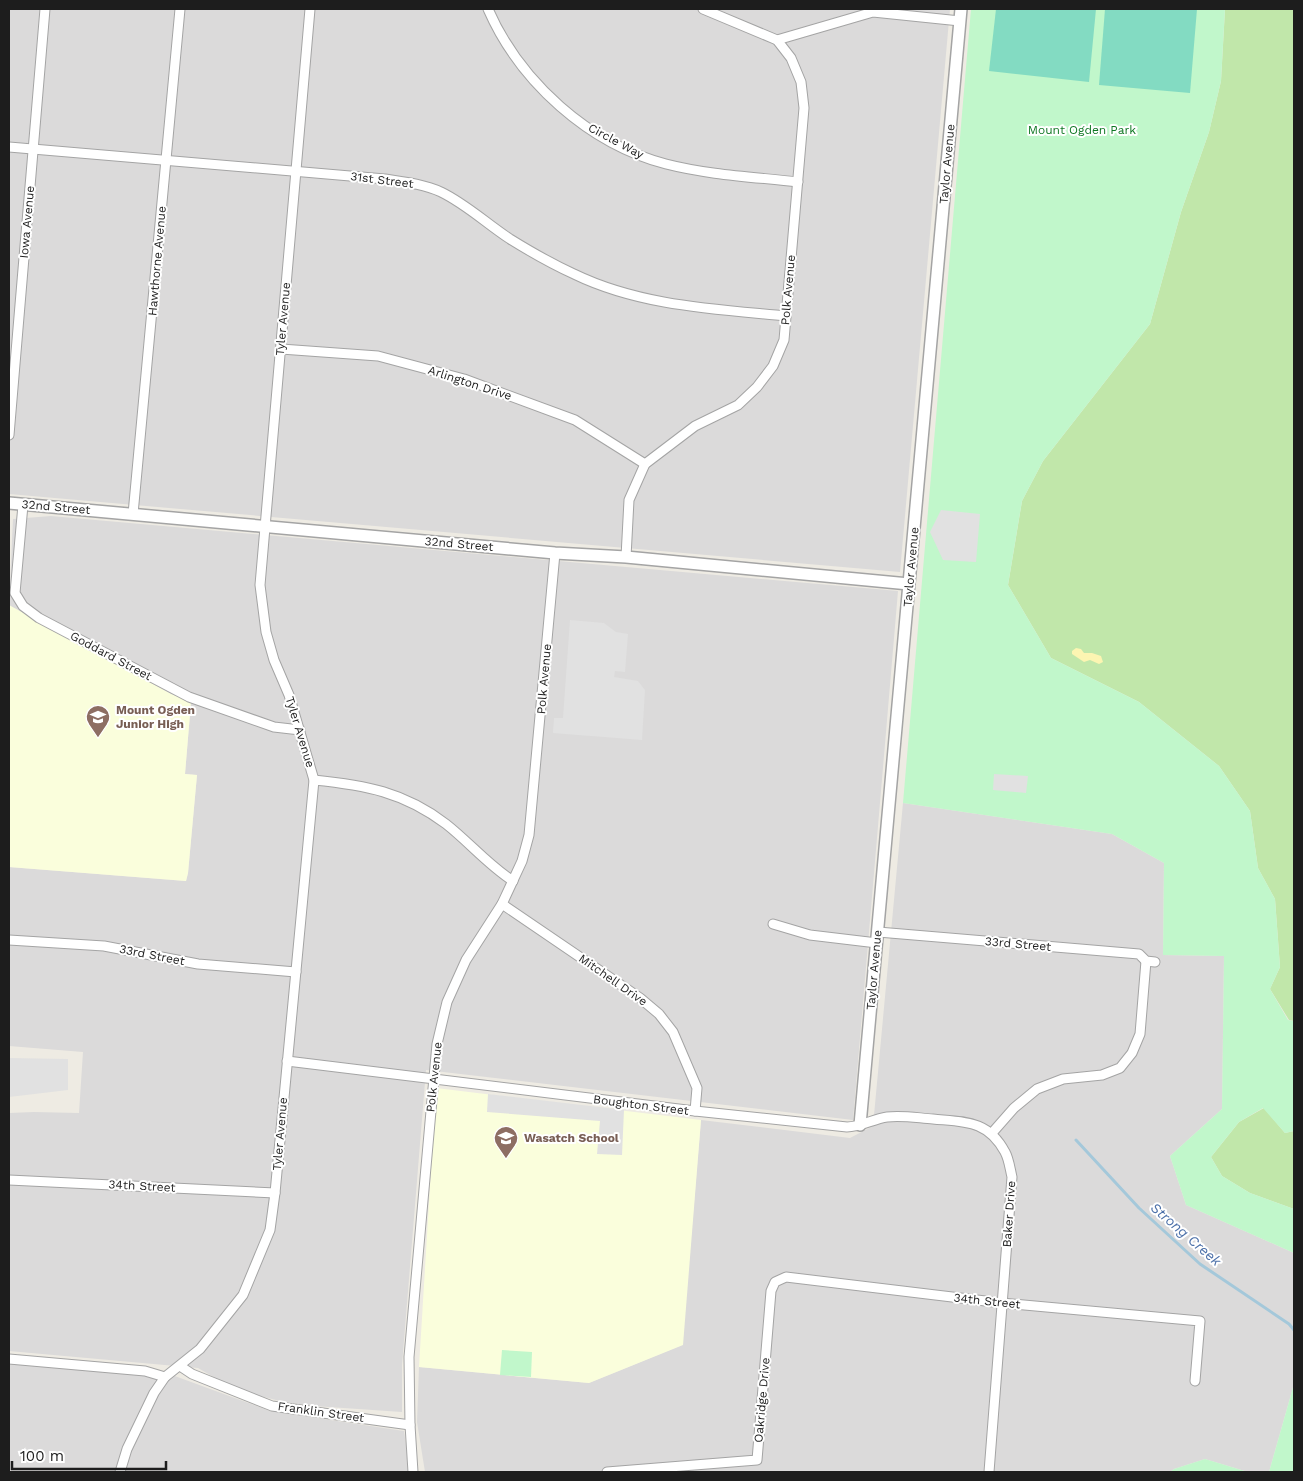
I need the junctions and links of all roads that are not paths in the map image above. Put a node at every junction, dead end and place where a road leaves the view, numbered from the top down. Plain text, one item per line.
1 (45, 9) edge
2 (180, 9) edge
3 (310, 9) edge
4 (488, 9) edge
5 (703, 9) edge
6 (960, 9) edge
7 (960, 21) junction
8 (777, 40) junction
9 (9, 147) edge
10 (33, 149) junction
11 (166, 160) junction
12 (296, 171) junction
13 (798, 182) junction
14 (786, 316) junction
15 (281, 349) junction
16 (9, 435) edge
17 (644, 464) junction
18 (9, 503) edge
19 (23, 505) junction
20 (133, 514) junction
21 (266, 526) junction
22 (555, 553) junction
23 (626, 556) junction
24 (909, 584) junction
25 (300, 730) junction
26 (314, 780) junction
27 (513, 881) junction
28 (502, 904) junction
29 (773, 924) dead end
30 (878, 938) junction
31 (9, 940) edge
32 (296, 972) junction
33 (287, 1061) junction
34 (433, 1079) junction
35 (695, 1111) junction
36 (860, 1125) junction
37 (992, 1134) junction
38 (9, 1180) edge
39 (275, 1193) junction
40 (776, 1282) joint
41 (1002, 1303) junction
42 (9, 1359) edge
43 (180, 1366) junction
44 (165, 1377) junction
45 (1195, 1381) dead end
46 (410, 1424) junction
47 (120, 1472) edge
48 (413, 1472) edge
49 (607, 1472) edge
50 (989, 1472) edge

1 - 10 street, Iowa Avenue
2 - 11 street, Hawthorne Avenue
3 - 12 street, Tyler Avenue
4 - 13 street, Circle Way
5 - 8 street
6 - 7 street, Taylor Avenue
7 - 8 street
7 - 24 street, Taylor Avenue
8 - 13 street, Polk Avenue
9 - 10 street, 31st Street
10 - 11 street, 31st Street
10 - 16 street, Iowa Avenue
11 - 12 street, 31st Street
11 - 20 street, Hawthorne Avenue
12 - 14 street, 31st Street
12 - 15 street, Tyler Avenue
13 - 14 street, Polk Avenue
14 - 17 street, Polk Avenue
15 - 17 street, Arlington Drive
15 - 21 street, Tyler Avenue
17 - 23 street
18 - 19 street, 32nd Street
19 - 20 street, 32nd Street
19 - 25 street, Goddard Street
20 - 21 street, 32nd Street
21 - 22 street, 32nd Street
21 - 25 street, Tyler Avenue
22 - 23 street, 32nd Street
22 - 27 street, Polk Avenue
23 - 24 street, 32nd Street
24 - 30 street, Taylor Avenue
25 - 26 street, Tyler Avenue
26 - 27 street
26 - 32 street, Tyler Avenue
27 - 28 street, Polk Avenue
28 - 34 street, Polk Avenue
28 - 35 street, Mitchell Drive
29 - 30 street, 33rd Street
30 - 36 street, Taylor Avenue
30 - 37 street, 33rd Street
31 - 32 street, 33rd Street
32 - 33 street, Tyler Avenue
33 - 34 street, Boughton Street
33 - 39 street, Tyler Avenue
34 - 35 street, Boughton Street
34 - 46 street, Polk Avenue
35 - 36 street, Boughton Street
36 - 37 street, Boughton Street
37 - 41 street, Baker Drive
38 - 39 street, 34th Street
39 - 43 street, Tyler Avenue
40 - 41 street, 34th Street
40 - 49 street, Oakridge Drive
41 - 45 street, 34th Street
41 - 50 street, Baker Drive
42 - 44 street
43 - 44 street, Tyler Avenue
43 - 46 street, Franklin Street
44 - 47 street, Tyler Avenue
46 - 48 street, Polk Avenue

